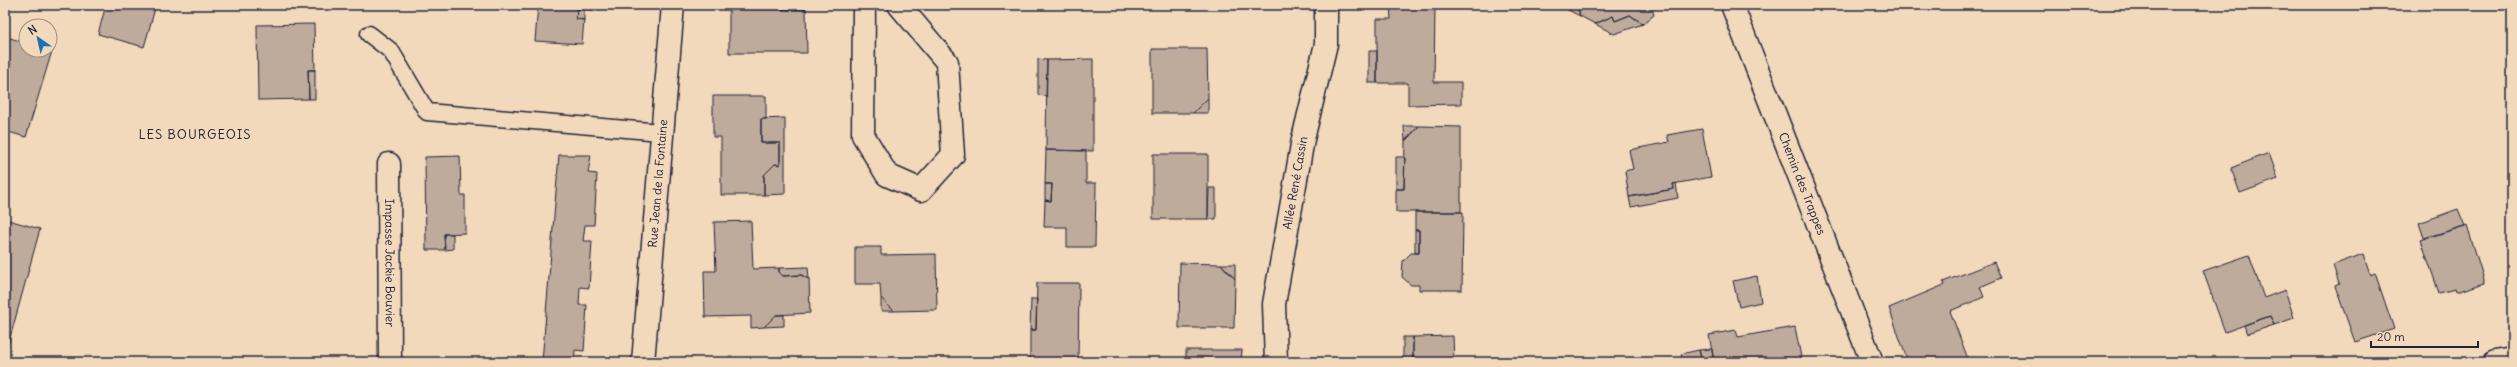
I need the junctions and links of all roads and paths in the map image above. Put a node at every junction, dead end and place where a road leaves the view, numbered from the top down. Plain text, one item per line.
1 (673, 5) edge
2 (864, 5) edge
3 (899, 5) edge
4 (1326, 5) edge
5 (1732, 5) edge
6 (368, 34) dead end
7 (661, 132) junction
8 (389, 164) dead end
9 (2512, 359) edge
10 (390, 362) edge
11 (643, 362) edge
12 (1276, 362) edge
13 (1872, 362) edge
14 (2495, 362) edge

1 - 7 street, Rue Jean de la Fontaine
2 - 3 street
4 - 12 street, Allée René Cassin
5 - 13 street, Chemin des Trappes
6 - 7 lane
7 - 11 street, Rue Jean de la Fontaine
8 - 10 street, Impasse Jackie Bouvier
9 - 14 street

